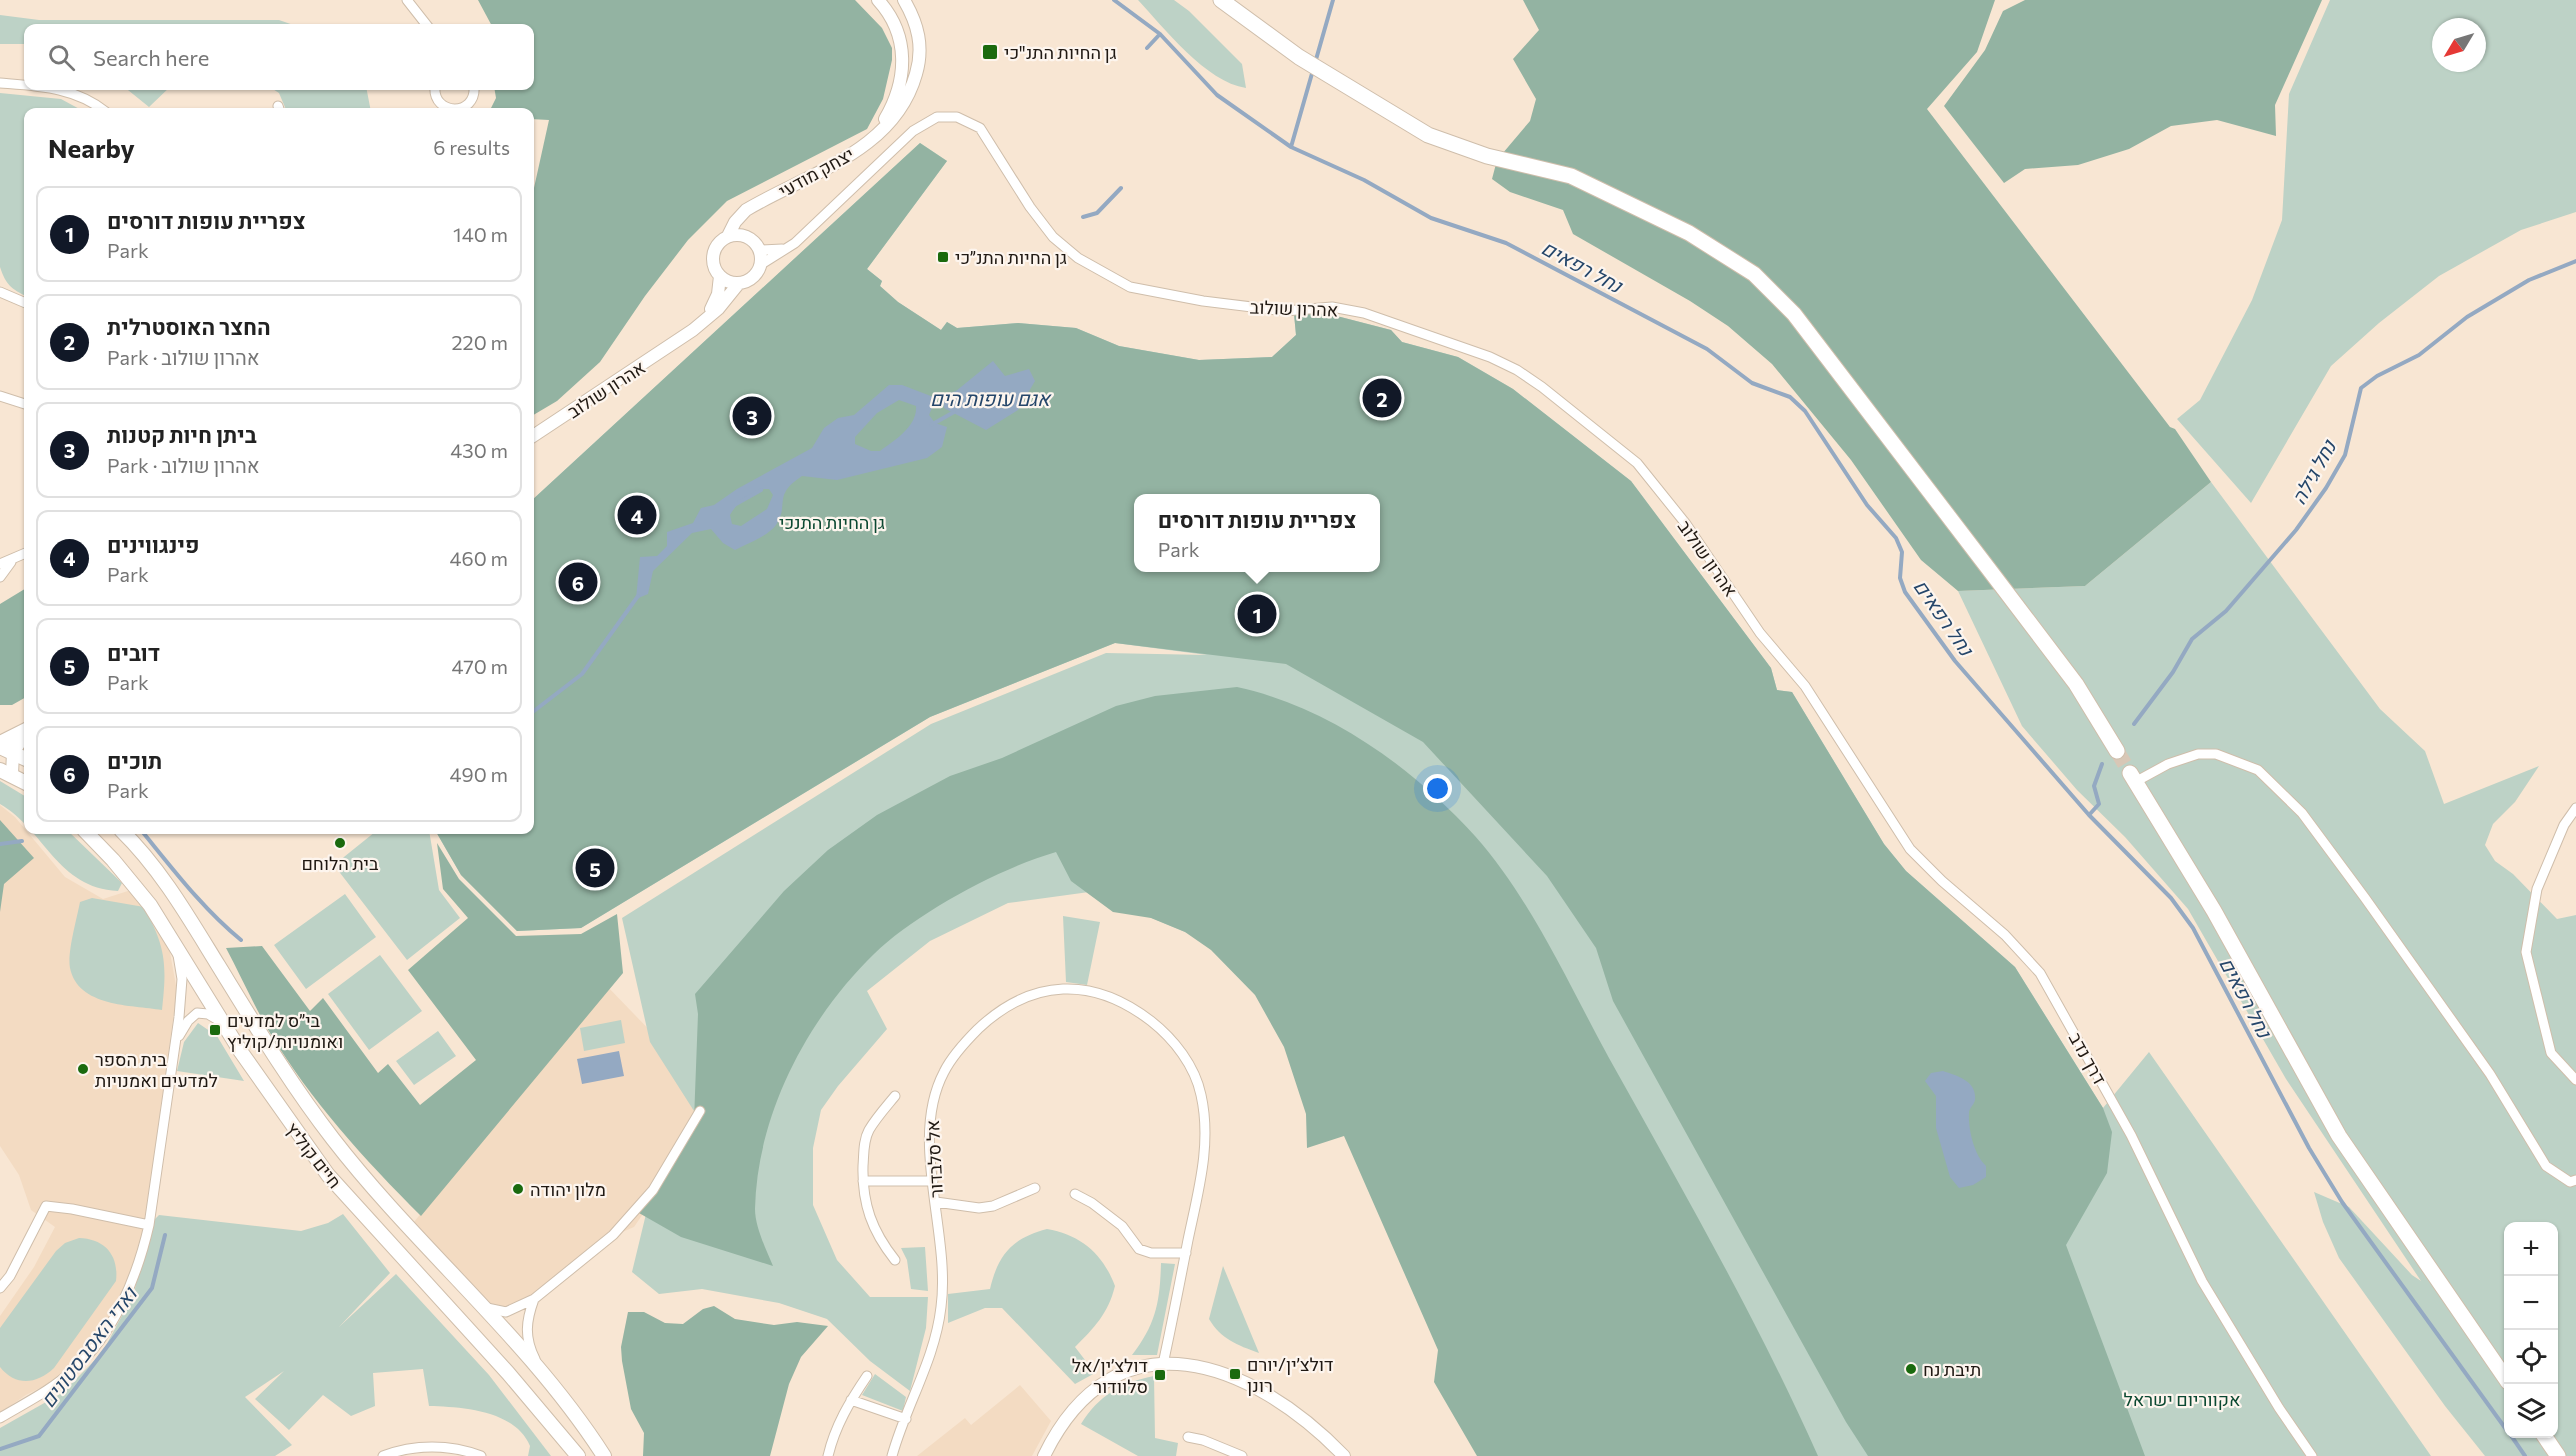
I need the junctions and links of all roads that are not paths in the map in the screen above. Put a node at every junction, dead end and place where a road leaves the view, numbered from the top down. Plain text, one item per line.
1 (406, 0) edge
2 (878, 0) edge
3 (904, 0) edge
4 (1221, 0) edge
5 (426, 24) edge
6 (0, 83) edge
7 (24, 86) edge
8 (55, 90) edge
9 (435, 90) edge
10 (474, 90) edge
11 (100, 108) edge
12 (443, 108) edge
13 (465, 108) edge
14 (868, 142) junction
15 (764, 200) junction
16 (728, 236) junction
17 (748, 237) junction
18 (795, 243) junction
19 (760, 250) junction
20 (760, 265) junction
21 (720, 276) junction
22 (739, 283) junction
23 (0, 292) edge
24 (24, 302) edge
25 (681, 338) junction
26 (0, 396) edge
27 (24, 404) edge
28 (534, 435) edge
29 (24, 554) edge
30 (13, 561) junction
31 (0, 564) edge
32 (0, 577) edge
33 (1823, 713) joint
34 (24, 732) edge
35 (4, 747) edge
36 (2117, 751) tunnel mouth
37 (24, 755) edge
38 (24, 760) edge
39 (6, 772) edge
40 (2133, 777) joint
41 (24, 782) edge
42 (2576, 808) edge
43 (88, 834) edge
44 (124, 834) edge
45 (175, 946) junction
46 (226, 1027) junction
47 (175, 1043) junction
48 (2576, 1080) edge
49 (895, 1096) dead end
50 (700, 1111) dead end
51 (2576, 1180) edge
52 (862, 1181) junction
53 (933, 1181) junction
54 (1035, 1188) dead end
55 (1075, 1194) dead end
56 (936, 1202) junction
57 (149, 1226) junction
58 (1186, 1253) junction
59 (895, 1260) dead end
60 (0, 1288) edge
61 (473, 1298) junction
62 (534, 1299) junction
63 (1163, 1364) junction
64 (542, 1375) junction
65 (867, 1376) dead end
66 (2504, 1376) edge
67 (850, 1400) junction
68 (0, 1418) edge
69 (906, 1419) junction
70 (1188, 1437) dead end
71 (2546, 1438) edge
72 (574, 1453) edge
73 (383, 1456) edge
74 (481, 1456) edge
75 (604, 1456) edge
76 (828, 1456) edge
77 (892, 1456) edge
78 (1044, 1456) edge
79 (1242, 1456) edge
80 (1344, 1456) edge
81 (2312, 1456) edge
82 (2558, 1456) edge

1 - 5 street
2 - 14 street, יצחק מודעי
3 - 14 street, יצחק מודעי
4 - 36 main road
6 - 7 street
8 - 11 street
9 - 12 street
10 - 13 street
14 - 15 street, יצחק מודעי
15 - 16 street, יצחק מודעי
15 - 17 street, יצחק מודעי
16 - 17 street
16 - 21 street
17 - 19 street
18 - 19 street, אהרון שולוב
18 - 20 street, אהרון שולוב
18 - 33 street, אהרון שולוב
19 - 20 street
20 - 22 street
21 - 22 street
21 - 25 street, אהרון שולוב
22 - 25 street, אהרון שולוב
23 - 24 street
25 - 28 street, אהרון שולוב
26 - 27 street
29 - 30 street
30 - 31 street
30 - 32 street
33 - 81 street, דרך נדב
34 - 35 main road
35 - 37 main road
35 - 39 street
38 - 39 street
39 - 41 main road
40 - 51 street
40 - 66 main road
42 - 48 street
43 - 45 main road, חיים קוליץ
44 - 61 main road, חיים קוליץ
45 - 46 main road, חיים קוליץ
45 - 47 street
46 - 47 street
46 - 72 main road, חיים קוליץ
47 - 57 street
49 - 52 street
50 - 62 street
52 - 53 street
52 - 59 street
53 - 56 street, אל סלבדור
53 - 58 street, אל סלבדור
54 - 56 street
55 - 58 street
56 - 69 street, אל סלבדור
57 - 60 street
57 - 68 street
58 - 63 street, אל סלבדור
61 - 62 street
61 - 64 main road, חיים קוליץ
62 - 64 street
63 - 78 street
63 - 80 street
64 - 75 main road, חיים קוליץ
65 - 67 street
67 - 69 street
67 - 76 street
69 - 77 street, אל סלבדור
70 - 79 street
71 - 82 main road
73 - 74 street

